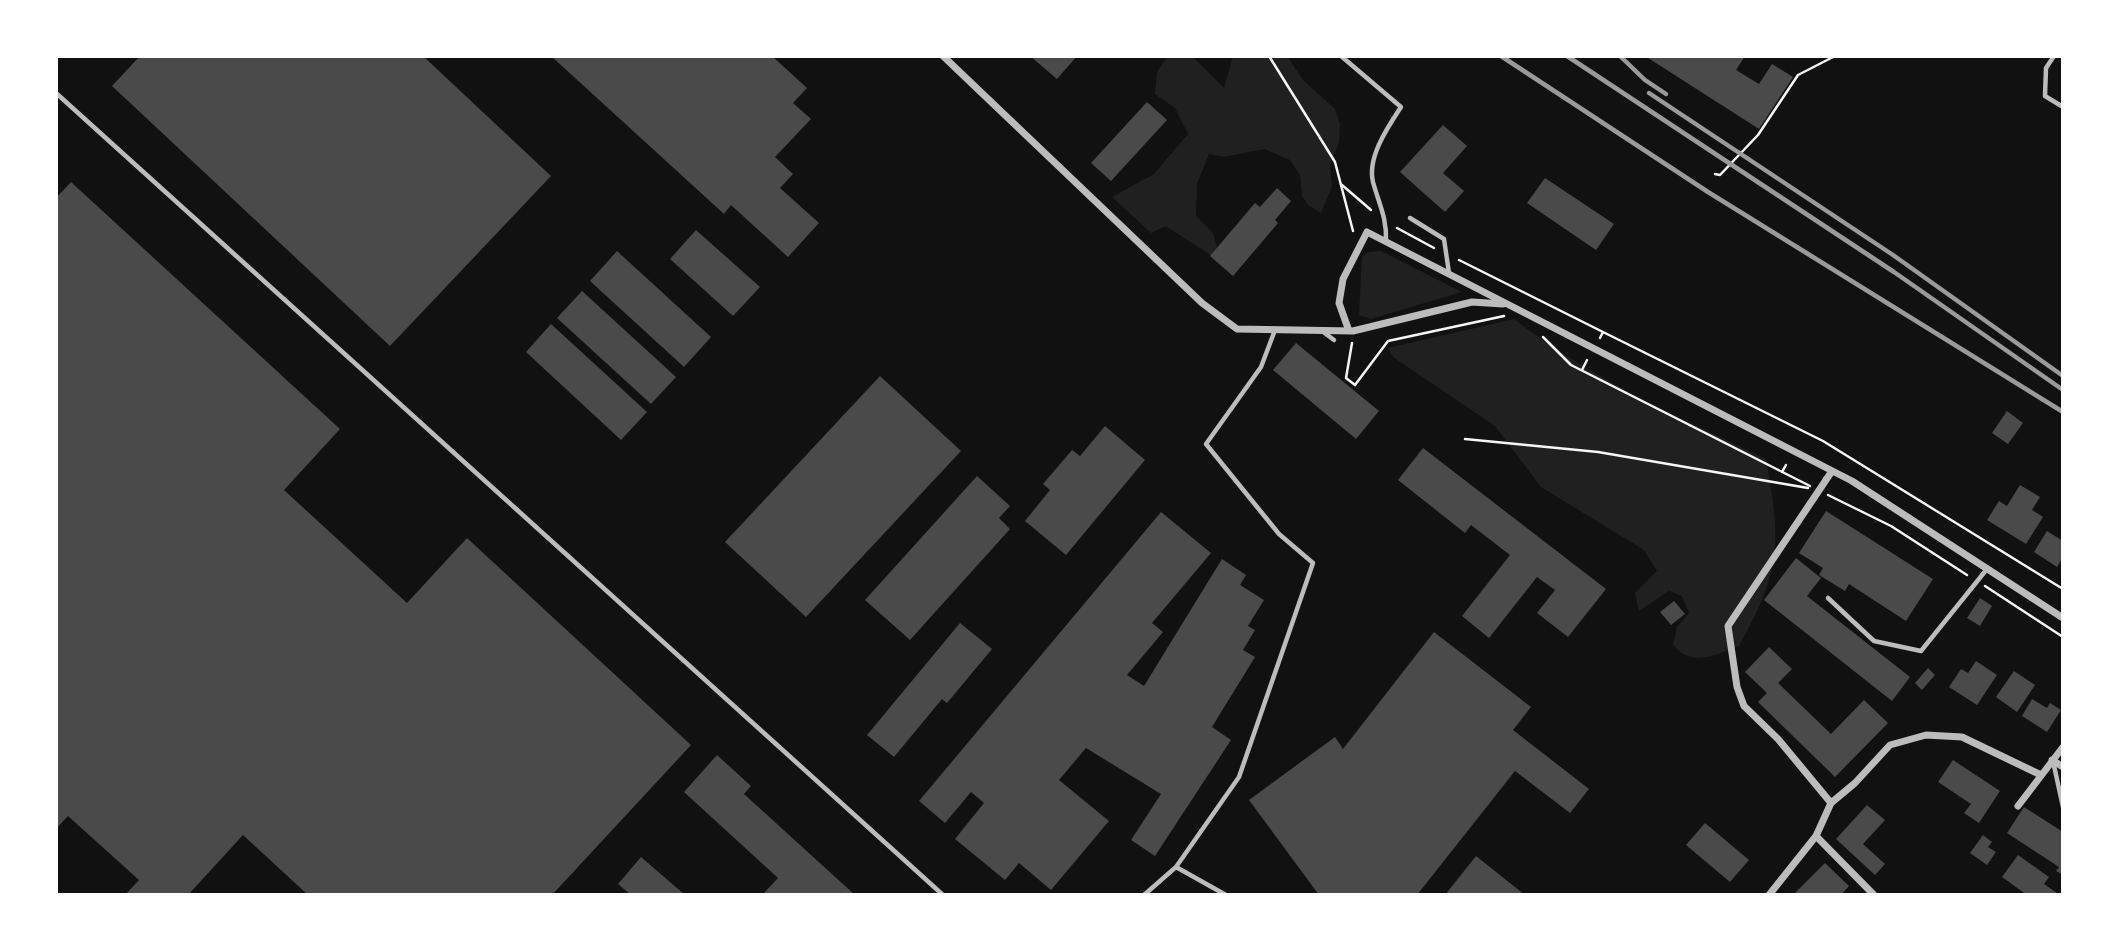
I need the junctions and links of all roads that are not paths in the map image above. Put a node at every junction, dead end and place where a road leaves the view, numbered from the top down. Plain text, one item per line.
1 (943, 56) edge
2 (1341, 56) edge
3 (2054, 56) edge
4 (56, 93) edge
5 (2063, 107) edge
6 (1410, 218) dead end
7 (1386, 242) junction
8 (1449, 274) junction
9 (1508, 304) junction
10 (1275, 330) junction
11 (1321, 331) junction
12 (1351, 331) junction
13 (1334, 341) dead end
14 (1832, 471) junction
15 (1987, 569) junction
16 (1828, 598) dead end
17 (2063, 618) edge
18 (2063, 747) edge
19 (2052, 760) junction
20 (2063, 767) edge
21 (2040, 775) junction
22 (1831, 803) junction
23 (2018, 806) dead end
24 (2063, 807) edge
25 (1816, 836) junction
26 (1176, 866) junction
27 (943, 895) edge
28 (1144, 895) edge
29 (1226, 895) edge
30 (1769, 895) edge
31 (1874, 895) edge

1 - 10 street
2 - 7 lane
3 - 5 lane
4 - 27 lane
6 - 8 lane
7 - 8 street
7 - 12 street
8 - 9 street
9 - 12 street
9 - 14 street
10 - 11 street
10 - 26 lane
11 - 12 street
11 - 13 lane
14 - 15 street
14 - 22 street
15 - 16 lane
15 - 17 street
18 - 19 street
19 - 20 street
19 - 21 street
19 - 24 lane
21 - 22 street
21 - 23 street
22 - 25 street
25 - 30 street
25 - 31 street
26 - 28 lane
26 - 29 lane

